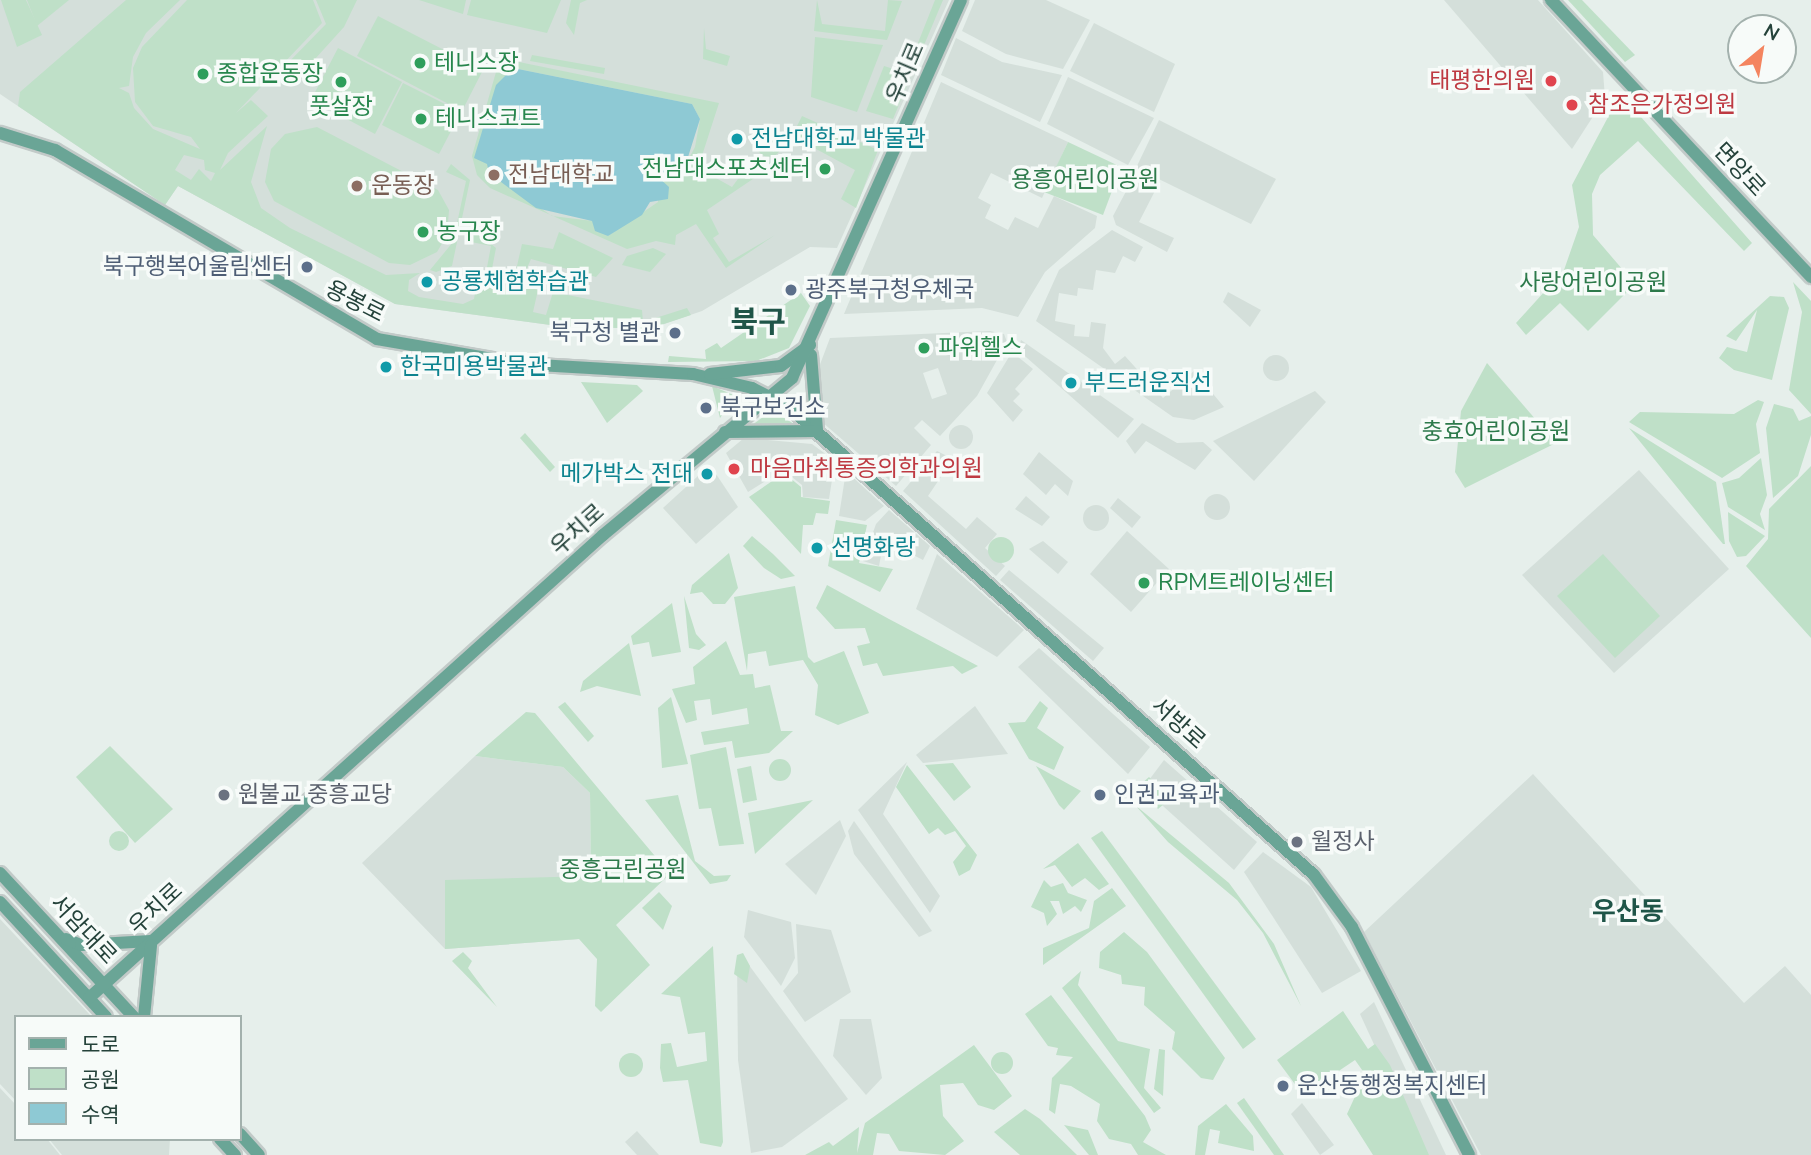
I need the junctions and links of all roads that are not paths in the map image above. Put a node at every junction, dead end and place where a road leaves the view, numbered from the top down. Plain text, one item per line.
1 (961, 0) edge
2 (1550, 0) edge
3 (0, 133) edge
4 (1811, 277) edge
5 (811, 345) junction
6 (693, 374) junction
7 (771, 396) junction
8 (817, 431) junction
9 (725, 432) junction
10 (0, 873) edge
11 (0, 902) edge
12 (60, 936) junction
13 (153, 940) junction
14 (104, 984) junction
15 (89, 998) junction
16 (104, 1015) edge
17 (132, 1015) edge
18 (144, 1015) edge
19 (242, 1136) edge
20 (222, 1141) edge
21 (235, 1155) edge
22 (259, 1155) edge
23 (1469, 1155) edge

1 - 5 main road, 우치로
2 - 4 main road, 면앙로
3 - 6 main road, 용봉로
5 - 6 main road
5 - 7 main road, 우치로
5 - 8 main road
6 - 7 main road, 용봉로
7 - 8 main road, 서방로
7 - 9 main road, 우치로
8 - 9 main road
8 - 23 main road, 서방로
9 - 13 main road, 우치로
10 - 12 main road, 서암대로
11 - 15 main road, 서암대로
12 - 13 main road
12 - 14 main road, 서암대로
13 - 14 main road, 우치로
13 - 18 main road
14 - 15 main road, 우치로
14 - 17 main road, 서암대로
15 - 16 main road, 서암대로
19 - 22 main road
20 - 21 main road

